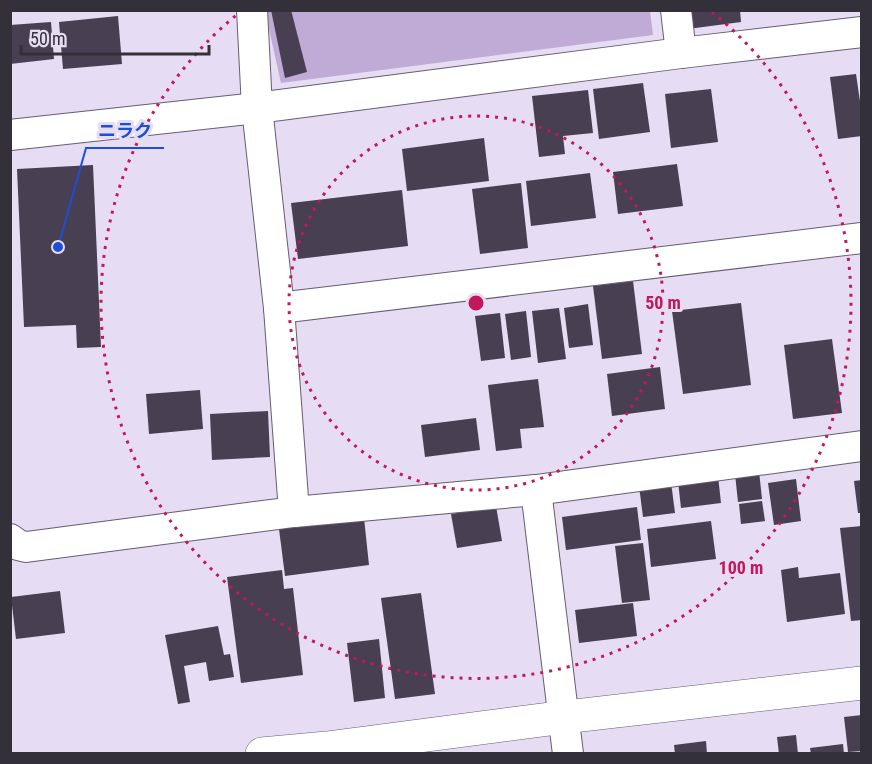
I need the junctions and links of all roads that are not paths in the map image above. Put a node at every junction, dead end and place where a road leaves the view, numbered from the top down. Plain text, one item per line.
1 (252, 10) edge
2 (676, 10) edge
3 (861, 32) edge
4 (681, 53) junction
5 (257, 108) junction
6 (10, 135) edge
7 (861, 238) edge
8 (279, 308) junction
9 (861, 446) edge
10 (536, 490) junction
11 (294, 512) junction
12 (10, 539) edge
13 (861, 683) edge
14 (565, 717) junction
15 (262, 753) edge
16 (568, 753) edge

1 - 5 street
2 - 4 street
3 - 4 street
4 - 5 street
5 - 6 street
5 - 8 street
7 - 8 street
8 - 11 street
9 - 10 street
10 - 11 street
10 - 14 street
11 - 12 street
13 - 14 street
14 - 15 street
14 - 16 street

